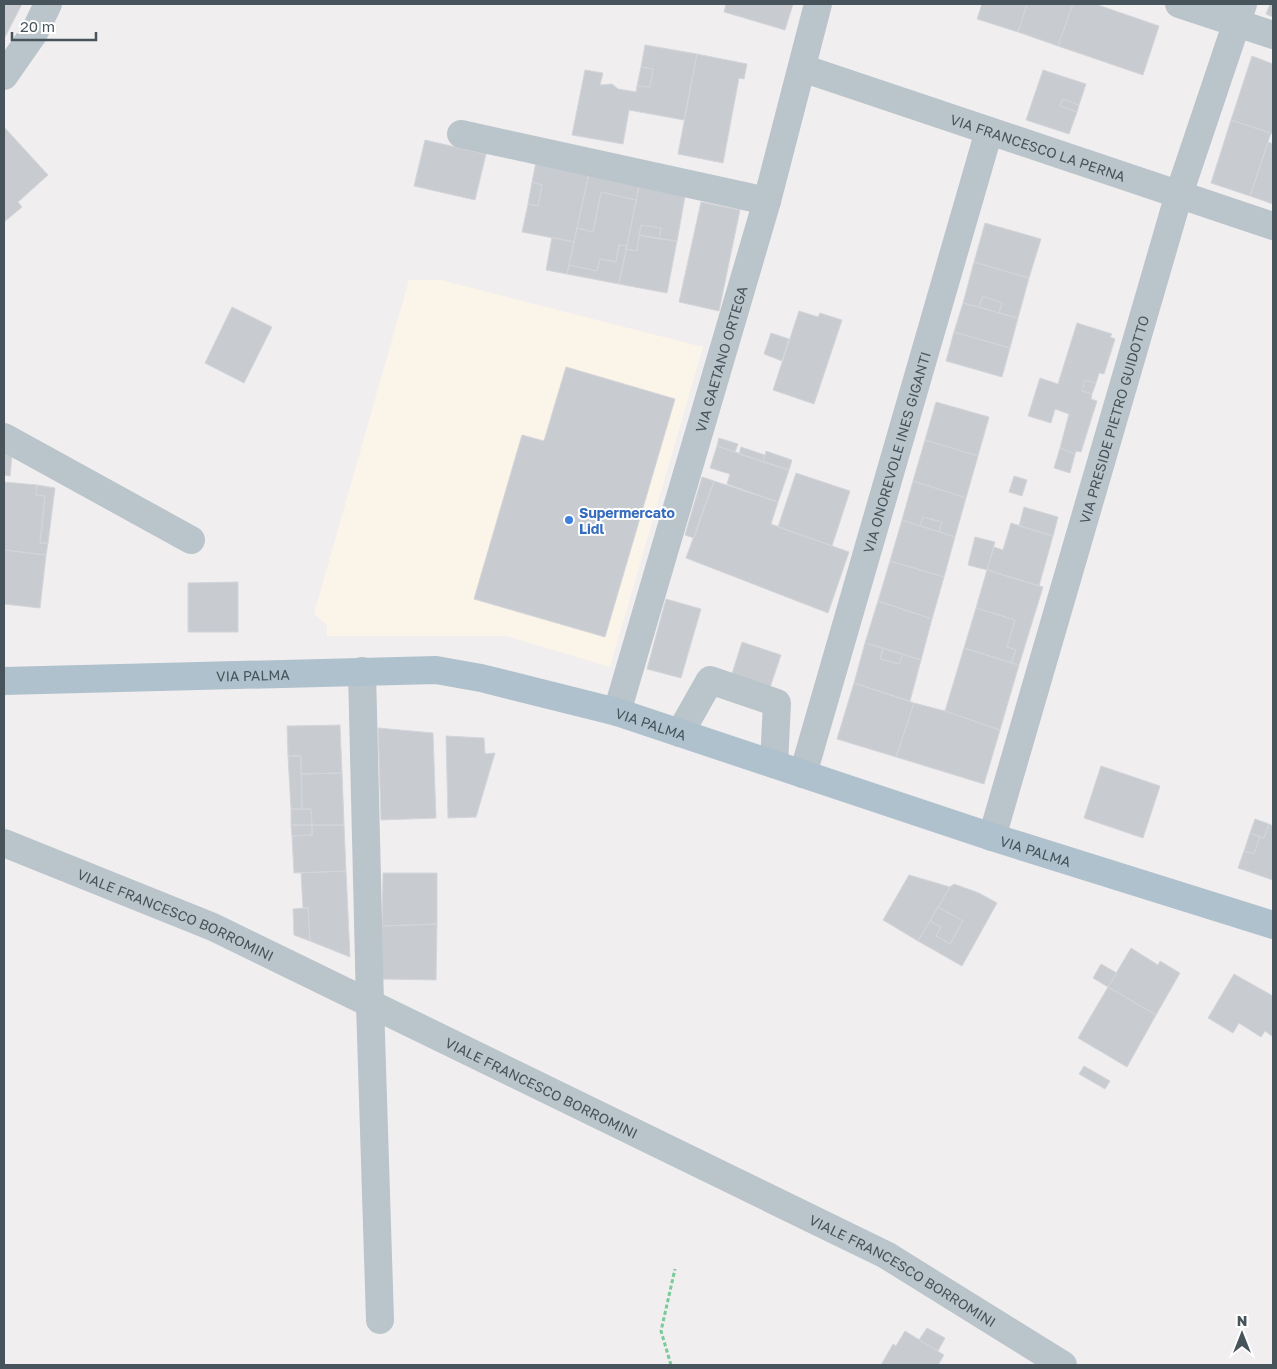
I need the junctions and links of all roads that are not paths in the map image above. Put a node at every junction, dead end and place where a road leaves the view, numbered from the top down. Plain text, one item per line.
1 (48, 4) edge
2 (818, 4) edge
3 (1179, 4) edge
4 (1240, 13) edge
5 (1273, 35) edge
6 (802, 68) junction
7 (4, 76) edge
8 (989, 131) junction
9 (461, 134) dead end
10 (1179, 194) junction
11 (767, 201) junction
12 (1273, 226) edge
13 (4, 437) edge
14 (191, 540) dead end
15 (362, 671) junction
16 (4, 681) edge
17 (617, 712) junction
18 (680, 733) junction
19 (774, 764) junction
20 (803, 774) junction
21 (992, 837) junction
22 (4, 843) edge
23 (1273, 925) edge
24 (370, 1004) junction
25 (380, 1320) dead end
26 (1063, 1365) edge

1 - 7 street
2 - 6 street, VIA GAETANO ORTEGA
3 - 4 street
4 - 5 street
4 - 10 street, VIA PRESIDE PIETRO GUIDOTTO
6 - 8 street, VIA FRANCESCO LA PERNA
6 - 11 street, VIA GAETANO ORTEGA
8 - 10 street, VIA FRANCESCO LA PERNA
8 - 20 street, VIA ONOREVOLE INES GIGANTI
9 - 11 street
10 - 12 street, VIA FRANCESCO LA PERNA
10 - 21 street, VIA PRESIDE PIETRO GUIDOTTO
11 - 17 street, VIA GAETANO ORTEGA
13 - 14 street
15 - 16 main road, VIA PALMA
15 - 17 main road, VIA PALMA
15 - 24 street
17 - 18 main road, VIA PALMA
18 - 19 main road, VIA PALMA
18 - 19 street
19 - 20 main road, VIA PALMA
20 - 21 main road, VIA PALMA
21 - 23 main road, VIA PALMA
22 - 24 street, VIALE FRANCESCO BORROMINI
24 - 25 street
24 - 26 street, VIALE FRANCESCO BORROMINI

